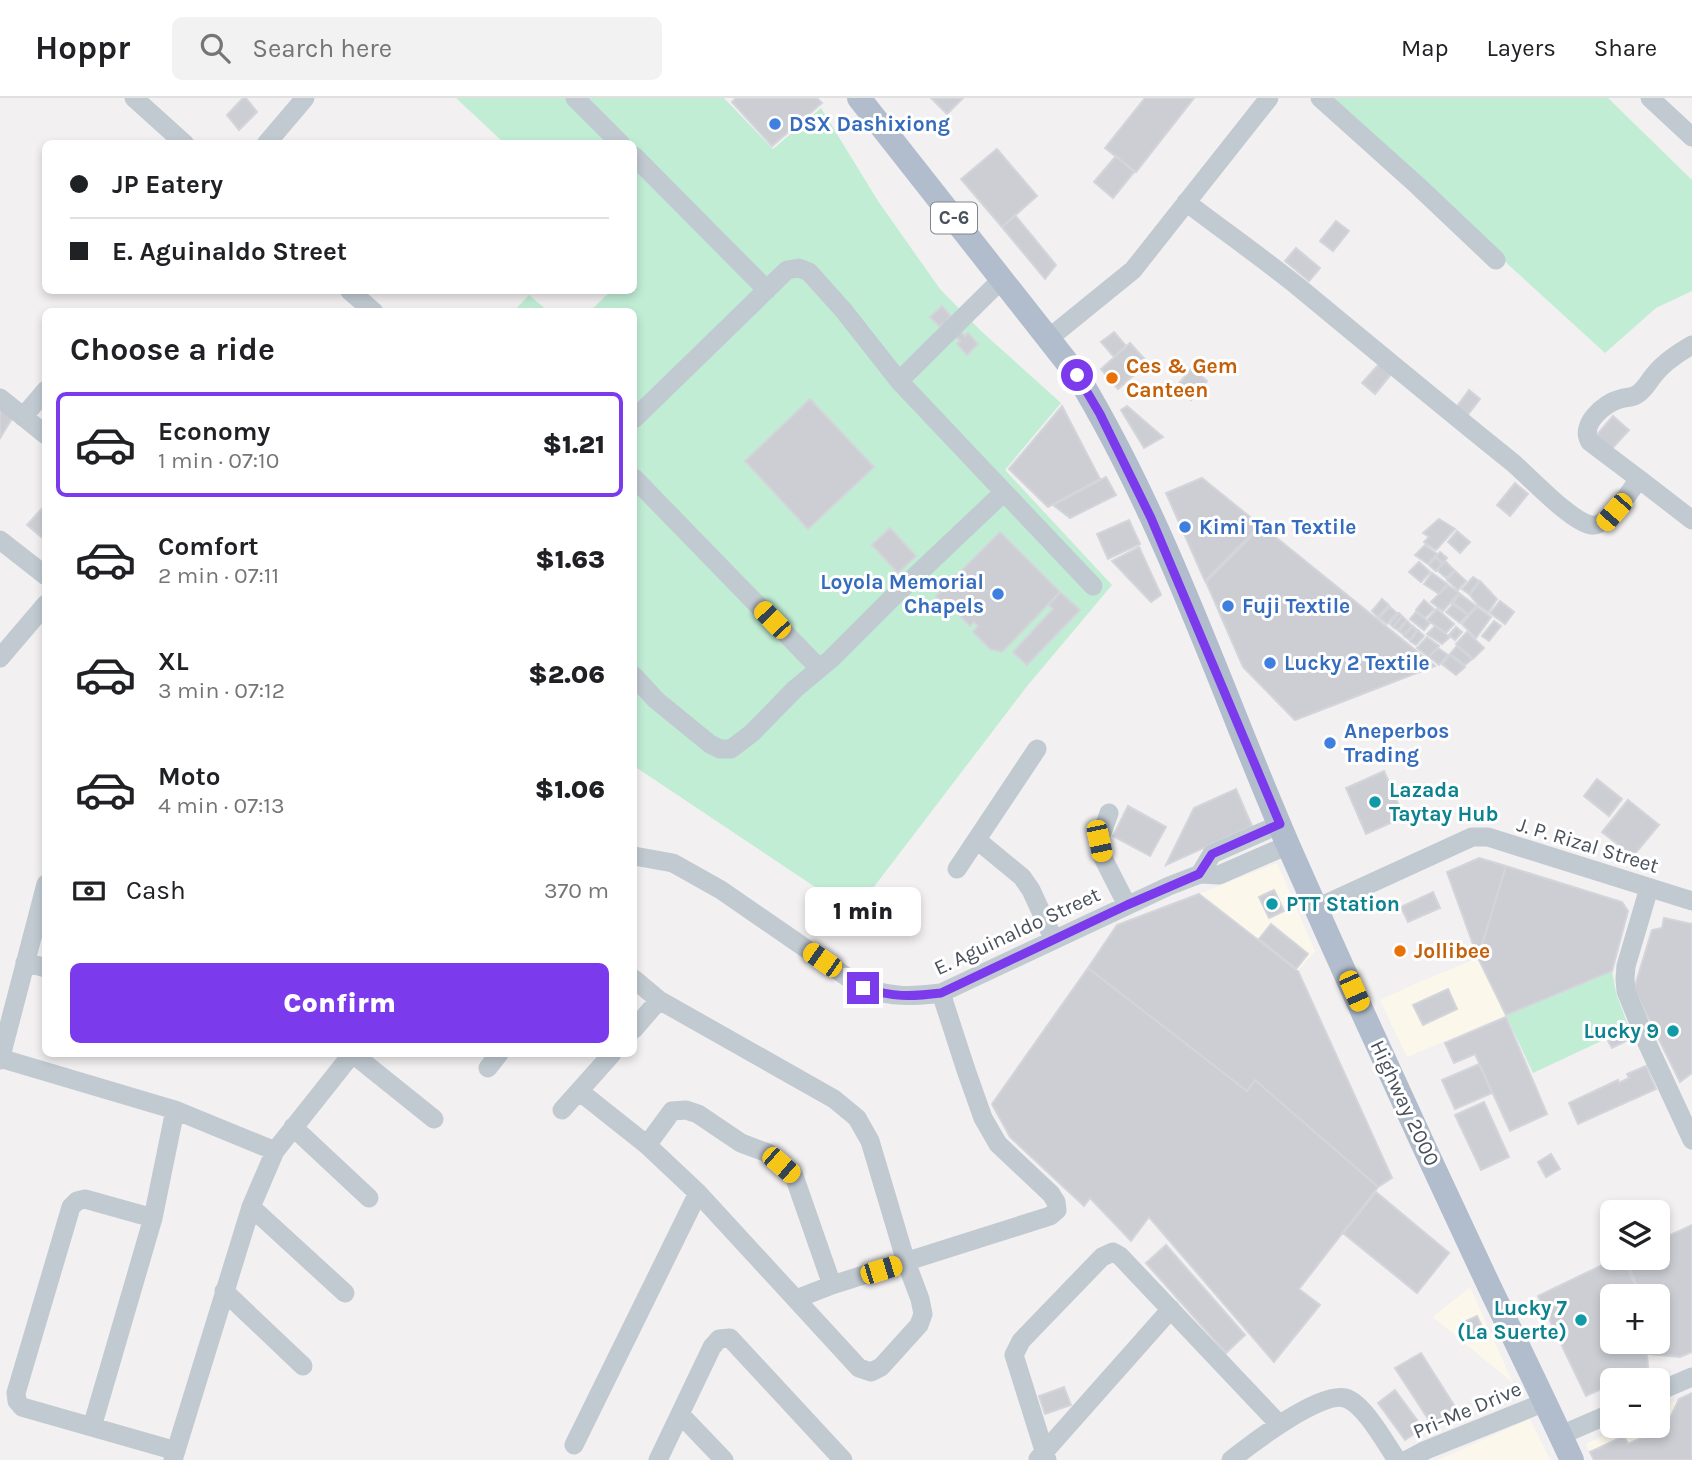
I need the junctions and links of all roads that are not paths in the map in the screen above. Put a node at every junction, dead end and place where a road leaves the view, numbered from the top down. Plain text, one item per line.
1 (134, 98) edge
2 (575, 98) edge
3 (859, 98) edge
4 (1269, 98) edge
5 (1320, 98) edge
6 (1650, 98) edge
7 (297, 101) edge
8 (1692, 137) edge
9 (181, 140) edge
10 (269, 140) edge
11 (617, 140) edge
12 (637, 159) edge
13 (1186, 202) junction
14 (1496, 260) dead end
15 (1001, 280) junction
16 (766, 290) junction
17 (354, 294) edge
18 (369, 308) edge
19 (1048, 339) junction
20 (1692, 345) edge
21 (899, 381) junction
22 (42, 395) edge
23 (0, 398) edge
24 (637, 416) edge
25 (23, 417) junction
26 (42, 433) edge
27 (1639, 479) junction
28 (637, 481) edge
29 (1004, 492) junction
30 (1692, 520) edge
31 (0, 540) edge
32 (42, 573) edge
33 (1093, 586) dead end
34 (42, 609) edge
35 (0, 658) edge
36 (819, 668) junction
37 (637, 679) edge
38 (1037, 749) dead end
39 (1109, 813) dead end
40 (1284, 835) junction
41 (977, 840) junction
42 (637, 857) edge
43 (957, 869) dead end
44 (1648, 888) junction
45 (42, 899) edge
46 (1692, 901) edge
47 (1127, 905) junction
48 (1317, 908) junction
49 (1054, 940) junction
50 (25, 962) junction
51 (42, 967) edge
52 (637, 982) edge
53 (941, 993) junction
54 (659, 1000) junction
55 (637, 1026) edge
56 (351, 1057) edge
57 (357, 1057) edge
58 (609, 1057) edge
59 (0, 1059) edge
60 (579, 1091) junction
61 (175, 1110) junction
62 (562, 1110) dead end
63 (434, 1119) dead end
64 (293, 1127) junction
65 (1692, 1140) edge
66 (647, 1145) junction
67 (275, 1151) junction
68 (698, 1193) junction
69 (369, 1198) dead end
70 (251, 1207) junction
71 (153, 1218) junction
72 (906, 1262) junction
73 (832, 1285) junction
74 (224, 1291) junction
75 (345, 1293) dead end
76 (796, 1299) junction
77 (1171, 1309) junction
78 (303, 1366) dead end
79 (1692, 1377) edge
80 (1670, 1386) edge
81 (1545, 1402) junction
82 (680, 1414) junction
83 (1600, 1418) edge
84 (1279, 1424) junction
85 (92, 1427) junction
86 (1561, 1435) junction
87 (574, 1445) dead end
88 (175, 1456) edge
89 (1043, 1458) edge
90 (658, 1460) edge
91 (724, 1460) edge
92 (843, 1460) edge
93 (1231, 1460) edge
94 (1397, 1460) edge
95 (1407, 1460) edge
96 (1572, 1460) edge

1 - 9 street
2 - 11 street
3 - 15 main road, Highway 2000 / C-6
4 - 13 street
5 - 14 street
6 - 8 street
7 - 10 street
12 - 16 street
13 - 19 street
13 - 27 street
15 - 19 main road, Highway 2000 / C-6
15 - 21 street
16 - 21 street
16 - 24 street
17 - 18 street
19 - 40 main road, Highway 2000 / C-6
20 - 27 street
21 - 29 street
22 - 25 street
23 - 25 street
25 - 26 street
27 - 30 street
28 - 36 street
29 - 33 street
29 - 36 street
31 - 32 street
34 - 35 street
36 - 37 street
38 - 41 street
39 - 47 street
40 - 47 street, E. Aguinaldo Street
40 - 48 main road, Highway 2000 / C-6
41 - 43 street
41 - 49 street
42 - 53 street, E. Aguinaldo Street
44 - 46 street, J. P. Rizal Street
44 - 48 street, J. P. Rizal Street
44 - 65 street
45 - 50 street
47 - 49 street, E. Aguinaldo Street
48 - 81 main road, Highway 2000 / C-6
49 - 53 street, E. Aguinaldo Street
50 - 51 street
50 - 59 street
52 - 54 street
53 - 72 street
54 - 55 street
54 - 72 street
56 - 64 street
57 - 63 street
58 - 60 street
59 - 61 street
60 - 62 street
60 - 66 street
61 - 67 street
61 - 71 street
64 - 67 street
64 - 69 street
66 - 68 street
66 - 73 street
67 - 70 street
68 - 76 street
68 - 87 street
70 - 74 street
70 - 75 street
71 - 85 street
71 - 85 street
72 - 73 street
72 - 76 street
73 - 76 street
74 - 78 street
74 - 88 street
77 - 84 street
77 - 89 street
77 - 89 street
79 - 80 street
81 - 86 main road, Highway 2000 / C-6
81 - 95 street, Pri-Me Drive
82 - 90 street
82 - 91 street
82 - 92 street
83 - 86 street
84 - 93 street
84 - 94 street
85 - 88 street
86 - 96 main road, Highway 2000 / C-6

